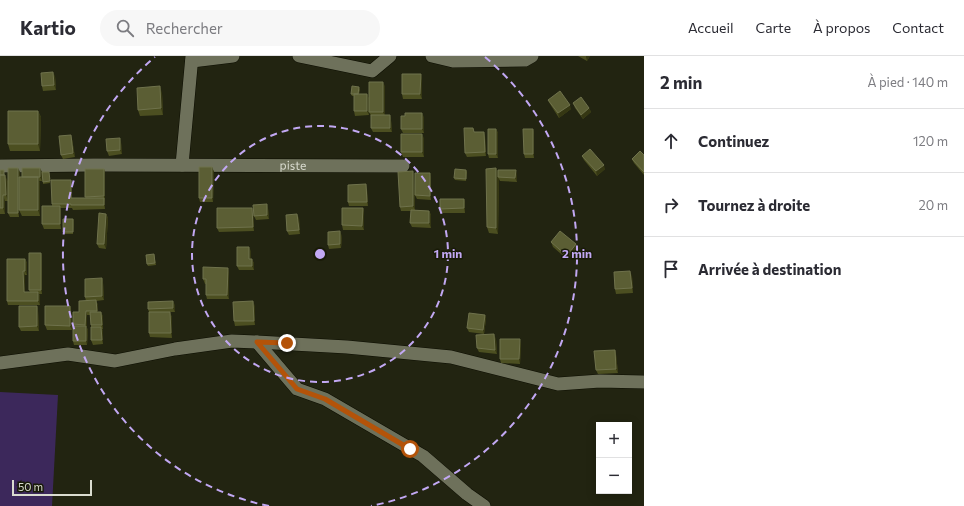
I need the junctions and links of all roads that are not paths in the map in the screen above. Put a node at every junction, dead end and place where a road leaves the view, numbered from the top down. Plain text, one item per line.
1 (234, 56) edge
2 (299, 56) edge
3 (390, 56) edge
4 (432, 56) edge
5 (532, 56) edge
6 (192, 58) edge
7 (182, 165) junction
8 (0, 166) edge
9 (403, 166) dead end
10 (257, 342) junction
11 (0, 363) edge
12 (644, 382) edge
13 (484, 506) edge

1 - 6 street
2 - 3 street
4 - 5 street
6 - 7 street
7 - 8 street, piste
7 - 9 street, piste
10 - 11 street
10 - 12 street
10 - 13 street

